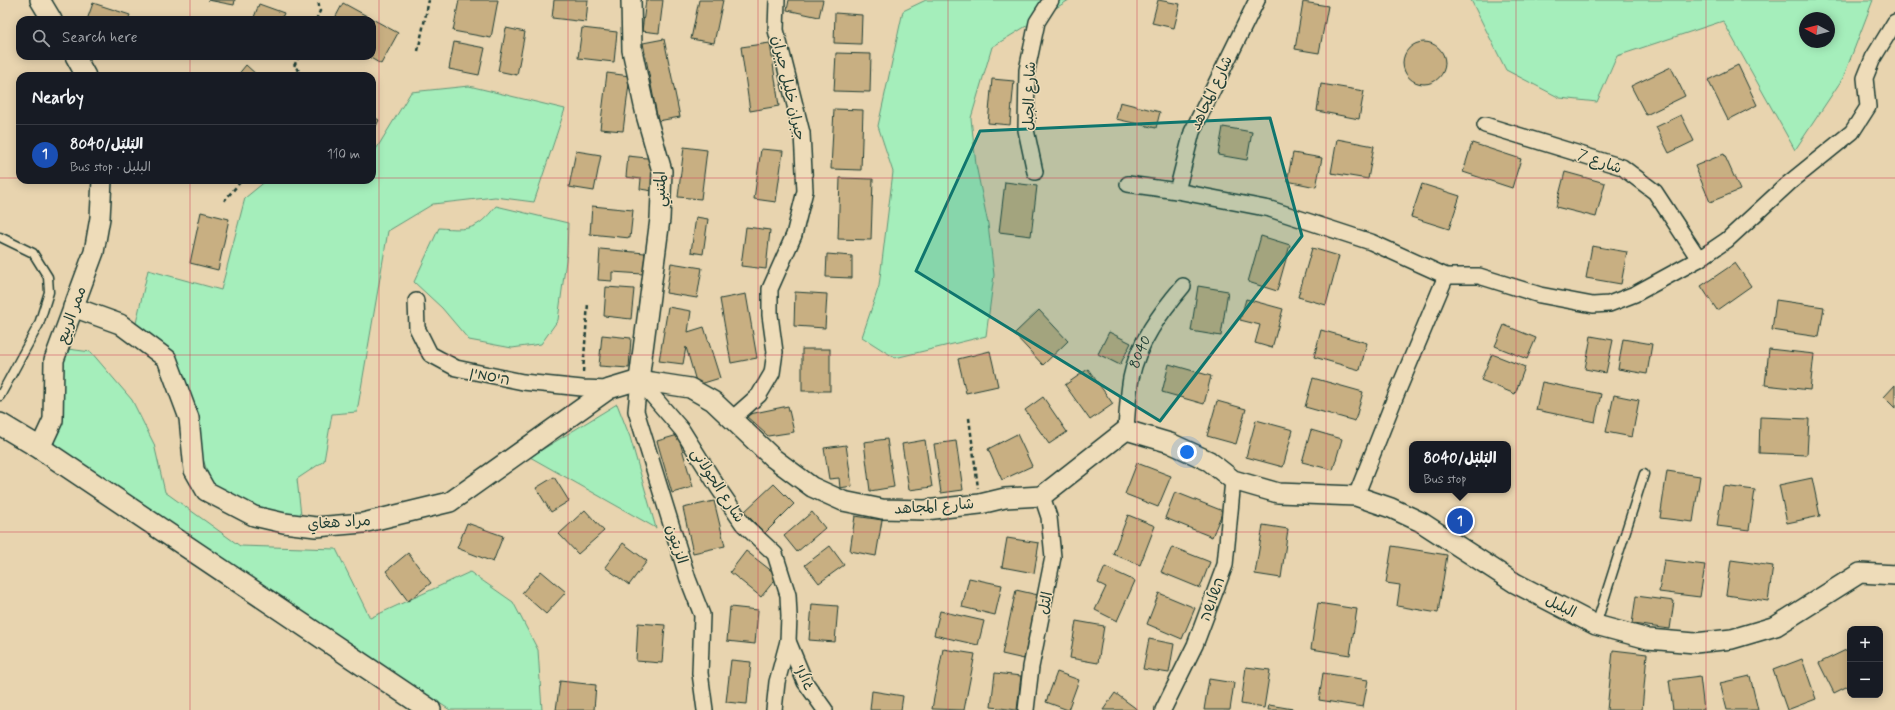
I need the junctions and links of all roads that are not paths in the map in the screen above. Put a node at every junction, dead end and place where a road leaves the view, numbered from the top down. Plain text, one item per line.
1 (40, 0) edge
2 (631, 0) edge
3 (777, 0) edge
4 (1051, 0) edge
5 (1257, 0) edge
6 (50, 16) edge
7 (1895, 22) edge
8 (77, 60) edge
9 (84, 72) edge
10 (1485, 125) dead end
11 (1035, 172) dead end
12 (102, 184) edge
13 (1128, 184) dead end
14 (1177, 191) junction
15 (0, 237) edge
16 (1699, 259) junction
17 (1446, 276) junction
18 (1183, 286) dead end
19 (416, 301) dead end
20 (73, 307) junction
21 (639, 380) junction
22 (609, 389) junction
23 (0, 396) edge
24 (733, 418) junction
25 (0, 424) edge
26 (1126, 430) junction
27 (40, 448) junction
28 (1644, 474) dead end
29 (1233, 480) junction
30 (1042, 496) junction
31 (1356, 496) junction
32 (1895, 575) edge
33 (1596, 625) junction
34 (788, 641) junction
35 (430, 710) edge
36 (705, 710) edge
37 (774, 710) edge
38 (825, 710) edge
39 (1026, 710) edge
40 (1163, 710) edge

1 - 6 street
2 - 21 street, المتنبي
3 - 24 street, جبران خليل جبران
4 - 11 street, شارع الجبل
5 - 14 street, شارع المجاهد
7 - 16 street
8 - 9 street
10 - 16 street, شارع 7
12 - 20 street, ممر الربيع
13 - 14 street
14 - 17 street
15 - 23 lane
16 - 17 street
17 - 31 street
18 - 26 street, 8040
19 - 22 street, היסמין
20 - 22 street, مراد هغاي
20 - 27 street, ممر الربيع
21 - 22 street, مراد هغاي
21 - 24 street, شارع المجاهد
21 - 34 street, شارع الجولاني
21 - 36 street, الزيتون
24 - 30 street, شارع المجاهد
25 - 27 main road
26 - 29 street
26 - 30 street
27 - 35 main road
28 - 33 lane
29 - 31 street, البلبل
29 - 40 street, השלושה
30 - 39 street, التل
31 - 33 street, البلبل
32 - 33 street, البلبل
34 - 37 street
34 - 38 street, גולני

